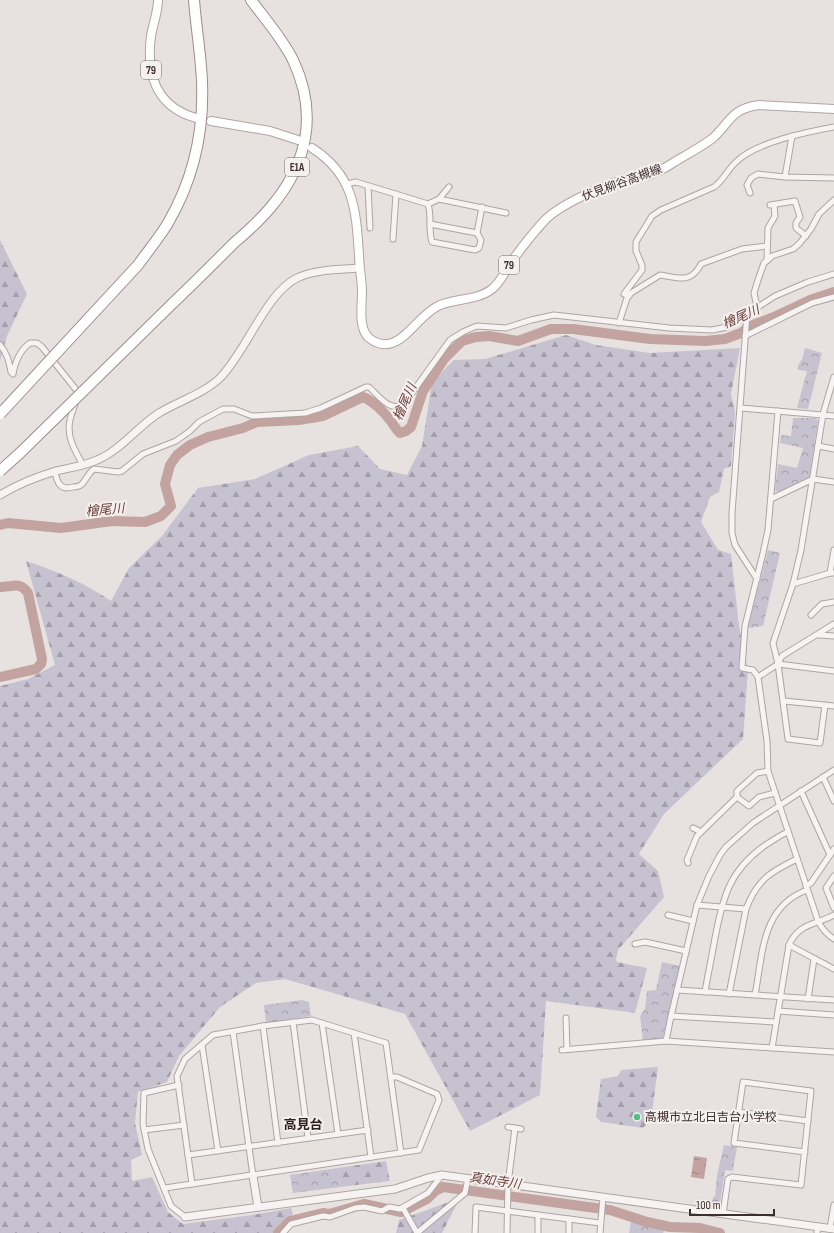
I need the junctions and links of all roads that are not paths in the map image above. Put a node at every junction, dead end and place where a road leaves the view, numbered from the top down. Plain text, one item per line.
1 (158, 0) edge
2 (194, 0) edge
3 (251, 0) edge
4 (834, 109) edge
5 (196, 118) dead end
6 (211, 121) dead end
7 (834, 127) edge
8 (792, 136) junction
9 (298, 140) dead end
10 (312, 148) dead end
11 (785, 177) junction
12 (834, 178) edge
13 (346, 184) junction
14 (368, 186) junction
15 (449, 187) dead end
16 (750, 193) dead end
17 (396, 194) junction
18 (439, 199) junction
19 (834, 200) edge
20 (428, 204) junction
21 (482, 207) junction
22 (506, 212) dead end
23 (430, 224) junction
24 (370, 228) dead end
25 (477, 233) junction
26 (806, 236) junction
27 (393, 239) dead end
28 (768, 246) junction
29 (767, 261) junction
30 (360, 268) junction
31 (834, 274) edge
32 (629, 296) junction
33 (834, 297) edge
34 (757, 307) junction
35 (747, 314) junction
36 (619, 323) junction
37 (745, 336) junction
38 (0, 345) edge
39 (834, 377) edge
40 (833, 384) edge
41 (741, 408) junction
42 (778, 411) junction
43 (0, 414) edge
44 (823, 414) junction
45 (834, 416) edge
46 (818, 446) junction
47 (834, 449) edge
48 (83, 465) junction
49 (0, 471) edge
50 (55, 472) junction
51 (813, 479) junction
52 (834, 482) edge
53 (0, 495) edge
54 (771, 499) junction
55 (834, 550) edge
56 (832, 573) edge
57 (756, 579) junction
58 (793, 584) junction
59 (834, 602) edge
60 (812, 611) dead end
61 (834, 624) edge
62 (818, 634) junction
63 (834, 636) edge
64 (778, 664) junction
65 (834, 671) edge
66 (758, 676) junction
67 (784, 701) junction
68 (825, 705) junction
69 (834, 706) edge
70 (834, 770) edge
71 (768, 771) junction
72 (823, 777) junction
73 (801, 791) junction
74 (775, 793) junction
75 (737, 797) junction
76 (834, 801) edge
77 (779, 805) junction
78 (693, 828) dead end
79 (701, 832) junction
80 (788, 832) junction
81 (834, 849) edge
82 (830, 855) junction
83 (797, 859) junction
84 (688, 863) dead end
85 (834, 876) edge
86 (807, 888) junction
87 (697, 905) junction
88 (722, 907) junction
89 (834, 908) edge
90 (746, 909) junction
91 (668, 915) dead end
92 (834, 915) edge
93 (693, 921) junction
94 (818, 921) junction
95 (834, 939) edge
96 (635, 944) dead end
97 (789, 945) junction
98 (686, 951) junction
99 (814, 959) junction
100 (834, 969) edge
101 (677, 990) junction
102 (705, 992) junction
103 (730, 994) junction
104 (755, 995) junction
105 (780, 997) junction
106 (808, 999) junction
107 (834, 1000) edge
108 (778, 1012) junction
109 (834, 1015) edge
110 (671, 1016) junction
111 (566, 1018) dead end
112 (293, 1022) junction
113 (776, 1022) junction
114 (322, 1023) junction
115 (263, 1026) junction
116 (233, 1032) junction
117 (354, 1033) junction
118 (666, 1041) junction
119 (202, 1045) junction
120 (772, 1048) junction
121 (834, 1052) edge
122 (391, 1077) junction
123 (178, 1086) junction
124 (738, 1112) junction
125 (808, 1122) junction
126 (184, 1125) junction
127 (508, 1127) dead end
128 (515, 1128) junction
129 (522, 1129) dead end
130 (144, 1130) junction
131 (368, 1130) junction
132 (338, 1134) junction
133 (308, 1138) junction
134 (278, 1143) junction
135 (249, 1147) junction
136 (218, 1151) junction
137 (804, 1152) junction
138 (401, 1153) junction
139 (188, 1155) junction
140 (371, 1157) junction
141 (442, 1175) junction
142 (253, 1176) junction
143 (468, 1178) junction
144 (192, 1184) junction
145 (508, 1184) junction
146 (165, 1188) junction
147 (603, 1197) junction
148 (834, 1205) edge
149 (258, 1207) junction
150 (403, 1208) junction
151 (507, 1211) junction
152 (723, 1214) junction
153 (538, 1215) junction
154 (186, 1217) joint
155 (569, 1219) junction
156 (600, 1223) junction
157 (832, 1228) edge
158 (818, 1230) edge
159 (282, 1233) edge
160 (417, 1233) edge
161 (475, 1233) edge
162 (506, 1233) edge
163 (538, 1233) edge
164 (569, 1233) edge
165 (600, 1233) edge

1 - 5 main road, 79
2 - 43 highway, bridge
3 - 49 highway, E1A, bridge
4 - 30 main road, 伏見柳谷高槻線 / 79
6 - 9 main road
7 - 8 street
8 - 11 street
8 - 32 street
10 - 13 main road, 伏見柳谷高槻線 / 79
11 - 12 street
11 - 16 street
13 - 14 street
13 - 30 main road, 伏見柳谷高槻線 / 79
14 - 17 street
14 - 24 street
15 - 18 street
17 - 20 street
17 - 27 street
18 - 20 street
18 - 21 street
19 - 26 street
20 - 23 street
21 - 22 street
21 - 25 street
23 - 25 street
23 - 25 street
26 - 28 street
26 - 29 street
28 - 29 street
28 - 32 street
29 - 34 street
30 - 48 street
31 - 34 street
32 - 36 street
33 - 37 street
34 - 35 street
35 - 36 street
35 - 37 street
36 - 50 street
37 - 41 street
38 - 48 street
39 - 40 street
40 - 44 street
41 - 42 street
41 - 57 street
42 - 44 street
42 - 54 street
44 - 45 street
44 - 46 street
46 - 47 street
46 - 51 street
48 - 50 street
50 - 53 street
51 - 52 street
51 - 54 street
51 - 58 street
54 - 57 street
55 - 56 street
56 - 58 street
57 - 66 street
58 - 64 street
59 - 60 street
61 - 62 street
62 - 63 street
62 - 64 street
64 - 65 street
64 - 66 street
64 - 67 street
66 - 71 street
67 - 68 street
67 - 68 street
68 - 69 street
70 - 72 street
71 - 74 street
71 - 75 street
72 - 73 street
72 - 76 street
73 - 77 street
73 - 82 street
74 - 75 street
74 - 77 street
75 - 79 street
77 - 80 street
77 - 87 street
78 - 79 street
79 - 84 street
80 - 83 street
80 - 88 street
81 - 82 street
82 - 86 street
83 - 86 street
83 - 90 street
85 - 89 street
86 - 94 street
86 - 104 street
87 - 88 street
87 - 93 street
88 - 90 street
88 - 102 street
90 - 103 street
91 - 93 street
92 - 94 street
93 - 98 street
94 - 95 street
94 - 97 street
96 - 98 street
97 - 99 street
97 - 105 street
98 - 101 street
99 - 100 street
99 - 106 street
101 - 102 street
101 - 110 street
102 - 103 street
103 - 104 street
104 - 105 street
105 - 106 street
105 - 108 street
106 - 107 street
108 - 109 street
108 - 113 street
110 - 113 street
110 - 118 street
111 - 118 street
112 - 114 street
112 - 115 street
112 - 133 street
113 - 120 street
114 - 117 street
114 - 132 street
115 - 116 street
115 - 134 street
116 - 119 street
116 - 135 street
117 - 122 street
117 - 131 street
118 - 120 street
119 - 123 street
119 - 136 street
120 - 121 street
122 - 138 street
122 - 138 street
123 - 126 street
123 - 130 street
124 - 125 street
124 - 125 street
124 - 137 street
125 - 137 street
126 - 130 street
126 - 139 street
127 - 128 street
128 - 129 street
128 - 145 street
130 - 146 street
131 - 132 street
131 - 140 street
132 - 133 street
133 - 134 street
134 - 135 street
135 - 136 street
135 - 142 street
136 - 139 street
137 - 152 street
138 - 140 street
139 - 144 street
140 - 142 street
141 - 143 street
141 - 149 street
141 - 150 street
142 - 144 street
142 - 149 street
143 - 145 street
143 - 160 street
144 - 146 street
145 - 147 street
145 - 151 street
146 - 154 street
147 - 152 street
147 - 156 street
148 - 157 street
149 - 154 street
150 - 159 street
150 - 160 street
151 - 153 street
151 - 161 street
151 - 162 street
152 - 158 street
153 - 155 street
153 - 163 street
155 - 156 street
155 - 164 street
156 - 165 street
157 - 158 street

